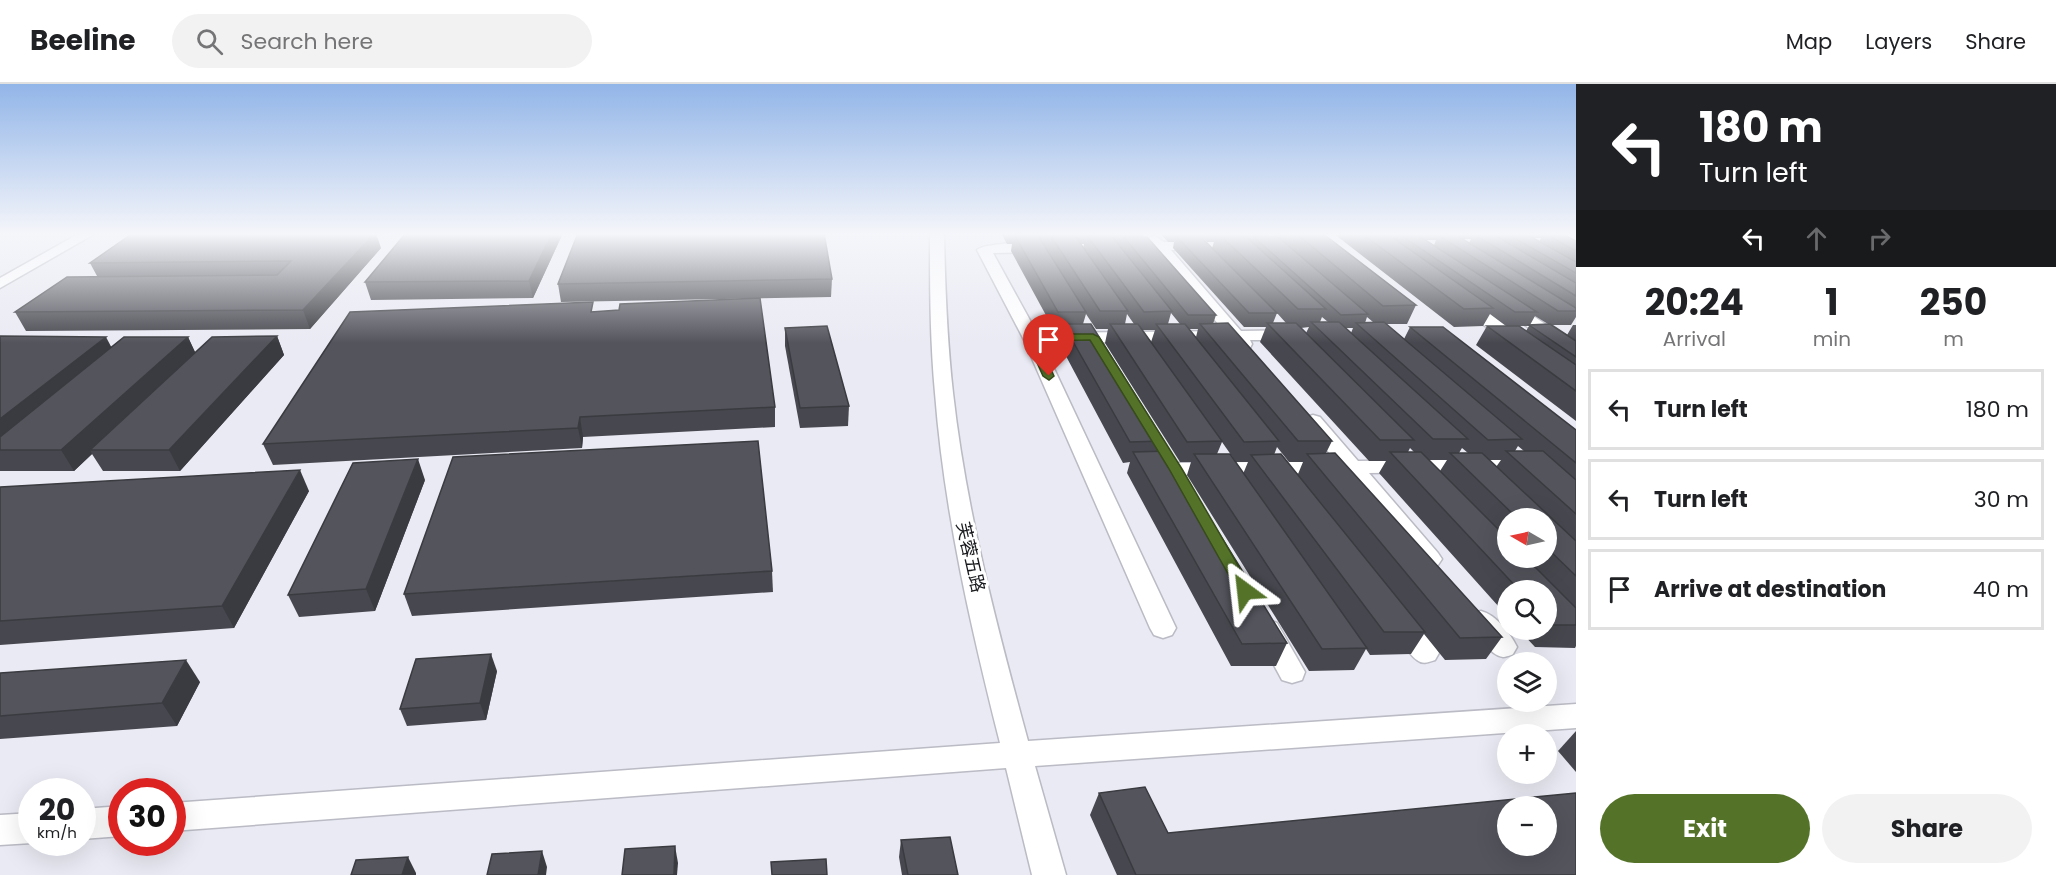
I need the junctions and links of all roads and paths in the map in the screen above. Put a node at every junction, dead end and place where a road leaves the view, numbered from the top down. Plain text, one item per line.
1 (25, 270) edge
2 (938, 270) edge
3 (995, 270) edge
4 (1181, 270) edge
5 (0, 284) edge
6 (1447, 291) edge
7 (1491, 295) edge
8 (1081, 317) edge
9 (1166, 318) edge
10 (1275, 318) edge
11 (1133, 329) junction
12 (1576, 332) edge
13 (1505, 333) junction
14 (1546, 333) junction
15 (1237, 335) junction
16 (1291, 335) junction
17 (1180, 336) junction
18 (1093, 337) junction
19 (1031, 338) junction
20 (1309, 343) edge
21 (1532, 352) edge
22 (1576, 353) edge
23 (1152, 355) edge
24 (1194, 355) edge
25 (1106, 357) edge
26 (1261, 362) edge
27 (1300, 407) edge
28 (1163, 448) edge
29 (1216, 449) edge
30 (1268, 449) edge
31 (1403, 450) edge
32 (1460, 450) edge
33 (1478, 465) junction
34 (1524, 465) edge
35 (1419, 466) junction
36 (1352, 467) junction
37 (1229, 468) junction
38 (1282, 468) junction
39 (1175, 469) junction
40 (1494, 481) edge
41 (1435, 482) edge
42 (1297, 486) edge
43 (1242, 487) edge
44 (1187, 489) edge
45 (1443, 575) edge
46 (1466, 602) edge
47 (1390, 606) edge
48 (1257, 611) edge
49 (1163, 628) dead end
50 (1504, 647) dead end
51 (1426, 653) dead end
52 (1292, 672) dead end
53 (1576, 716) edge
54 (1018, 754) junction
55 (186, 816) edge
56 (18, 829) edge
57 (0, 830) edge
58 (1049, 875) edge

1 - 5 street
2 - 54 street, 芙蓉五路
3 - 19 street
4 - 15 street
6 - 13 street
7 - 14 street
8 - 18 street
9 - 17 street
10 - 16 street
11 - 17 street
11 - 18 street
11 - 23 street
12 - 14 street
13 - 14 street
13 - 21 street
14 - 22 street
15 - 16 street
15 - 17 street
15 - 26 street
16 - 20 street
17 - 24 street
18 - 19 street
18 - 25 street
19 - 49 street
27 - 36 street
28 - 39 street
29 - 37 street
30 - 38 street
31 - 35 street
32 - 33 street
33 - 34 street
33 - 35 street
33 - 40 street
35 - 36 street
35 - 41 street
36 - 38 street
36 - 45 street
37 - 38 street
37 - 39 street
37 - 43 street
38 - 42 street
39 - 44 street
46 - 50 street
47 - 51 street
48 - 52 street
53 - 54 street
54 - 55 street
54 - 58 street, 芙蓉五路
56 - 57 street

